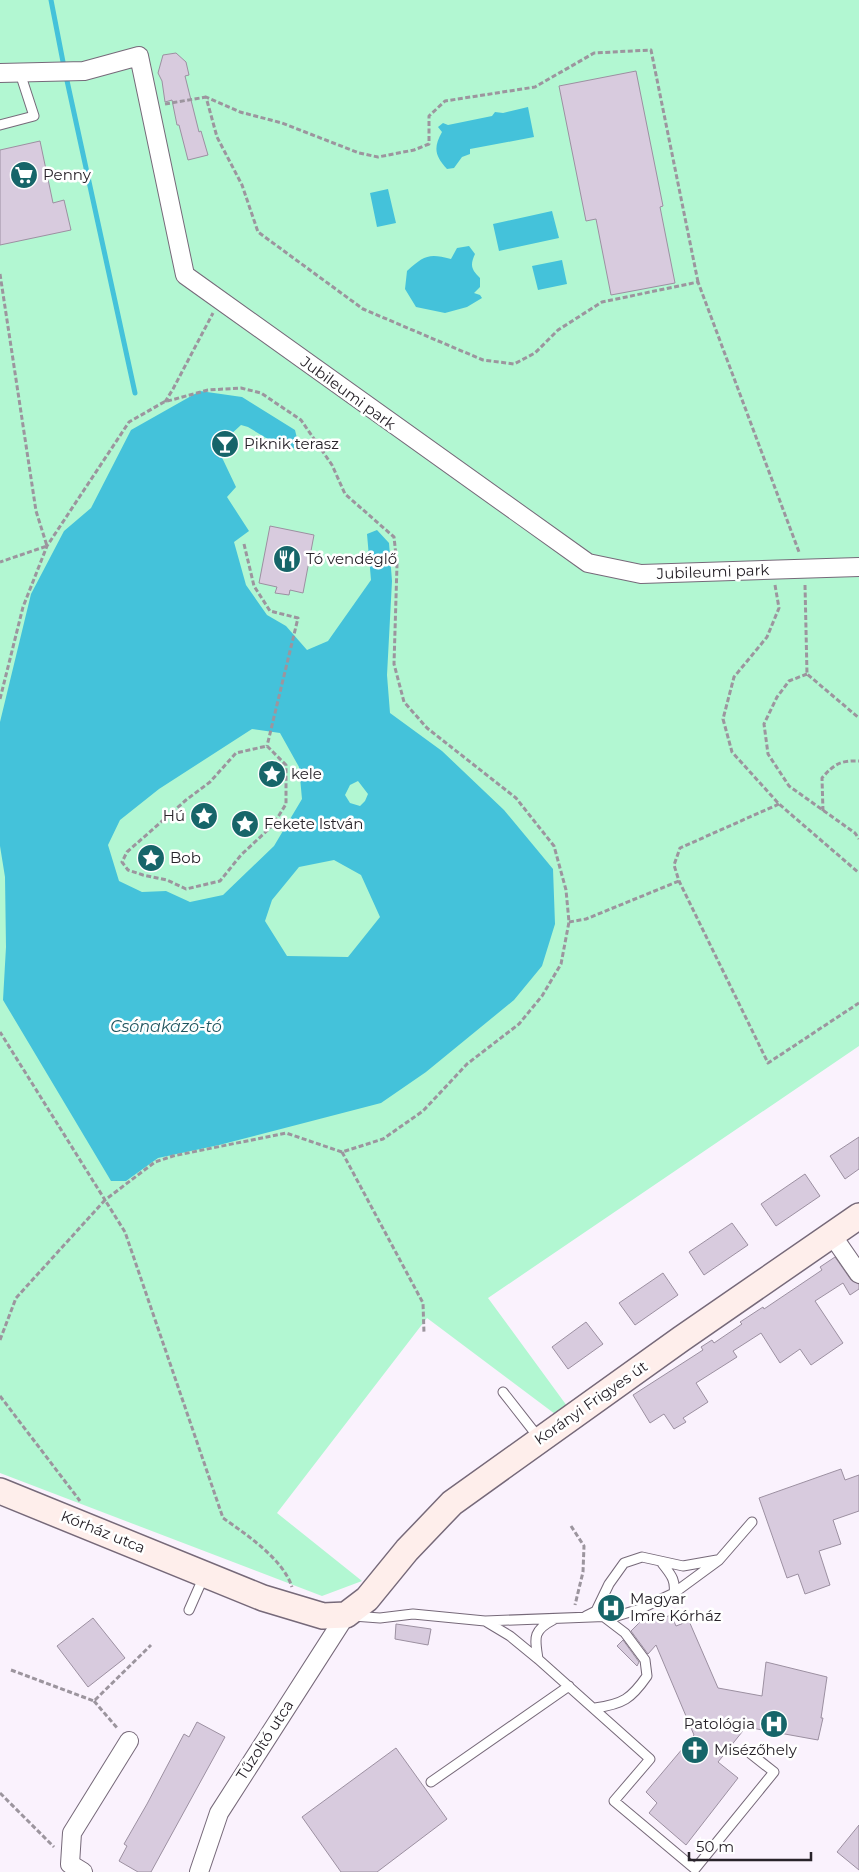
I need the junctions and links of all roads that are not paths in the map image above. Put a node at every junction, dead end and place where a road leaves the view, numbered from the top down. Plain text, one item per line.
1 (0, 73) edge
2 (20, 73) junction
3 (0, 125) edge
4 (859, 567) edge
5 (859, 1216) edge
6 (832, 1235) junction
7 (859, 1274) edge
8 (503, 1392) dead end
9 (540, 1439) junction
10 (0, 1491) edge
11 (752, 1522) dead end
12 (719, 1560) junction
13 (662, 1563) junction
14 (205, 1574) junction
15 (674, 1593) junction
16 (189, 1610) dead end
17 (346, 1615) junction
18 (604, 1617) junction
19 (555, 1618) junction
20 (583, 1618) junction
21 (485, 1621) junction
22 (538, 1659) junction
23 (569, 1686) junction
24 (595, 1708) junction
25 (129, 1741) road end
26 (751, 1754) dead end
27 (431, 1782) dead end
28 (77, 1868) edge
29 (199, 1872) edge

1 - 2 street, Jubileumi park
2 - 3 lane
2 - 4 street, Jubileumi park
5 - 6 main road, Korányi Frigyes út
6 - 7 street
6 - 9 main road, Korányi Frigyes út
8 - 9 lane
9 - 17 main road, Korányi Frigyes út
10 - 14 main road, Kórház utca
11 - 12 lane
12 - 13 lane
12 - 15 lane
13 - 15 lane
13 - 20 lane
14 - 16 lane
14 - 17 main road, Kórház utca
15 - 18 lane
17 - 21 lane
17 - 29 street, Tűzoltó utca
18 - 20 lane
18 - 24 lane
19 - 20 lane
19 - 21 lane
19 - 22 lane
21 - 22 lane
22 - 23 lane
23 - 24 lane
23 - 27 lane
24 - 26 lane
25 - 28 street

